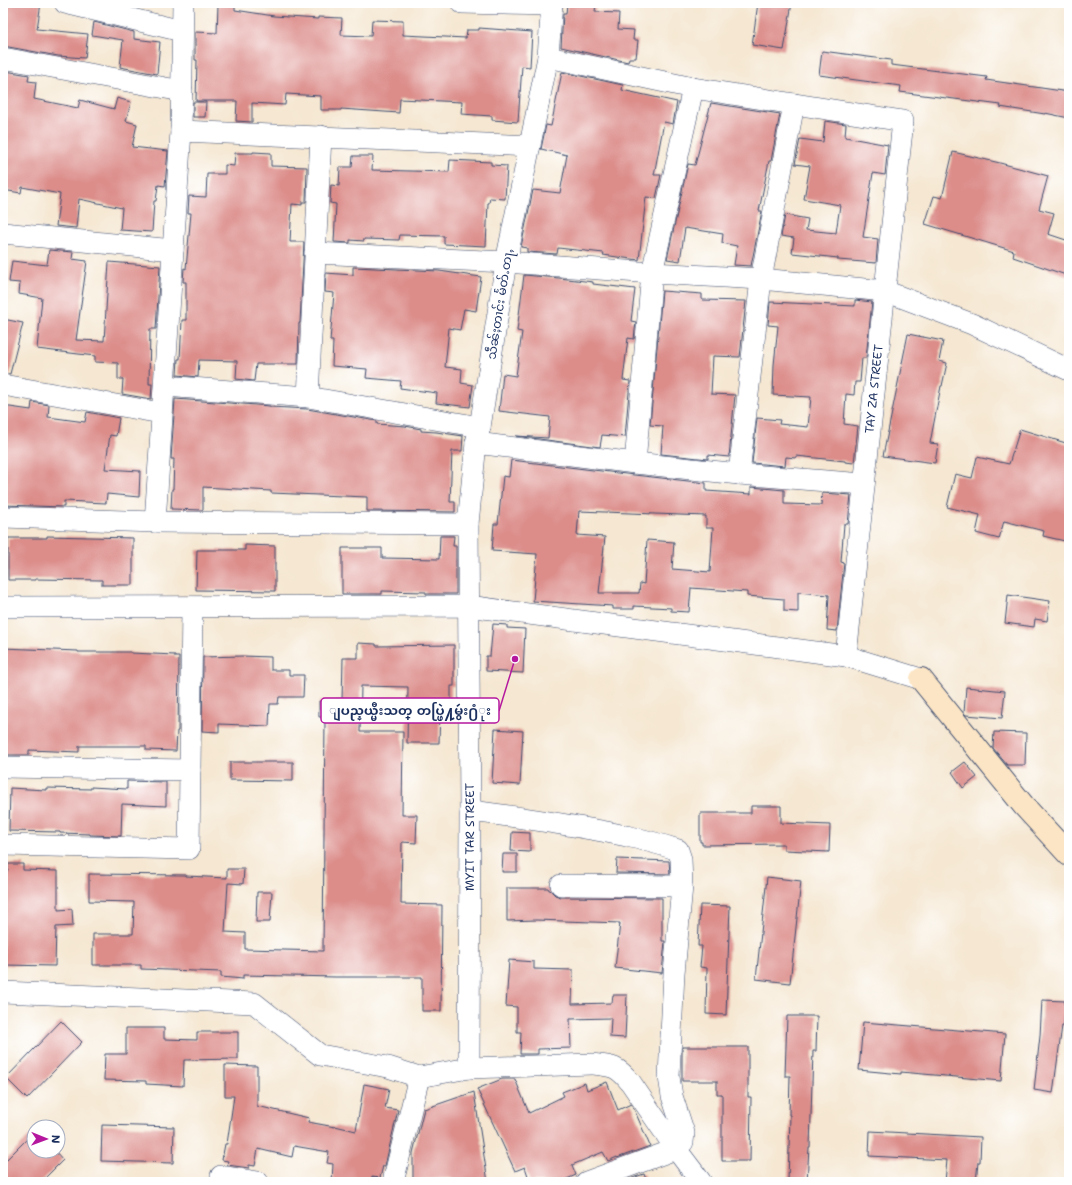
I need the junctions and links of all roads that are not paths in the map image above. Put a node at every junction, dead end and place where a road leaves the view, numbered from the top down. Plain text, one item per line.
1 (65, 3) edge
2 (183, 3) edge
3 (462, 3) edge
4 (552, 4) edge
5 (182, 31) junction
6 (548, 57) junction
7 (3, 58) edge
8 (693, 88) junction
9 (182, 91) junction
10 (794, 104) junction
11 (181, 131) junction
12 (321, 136) junction
13 (530, 146) junction
14 (3, 233) edge
15 (173, 250) junction
16 (315, 253) junction
17 (506, 262) junction
18 (652, 273) junction
19 (760, 279) junction
20 (885, 291) junction
21 (1069, 370) edge
22 (3, 385) edge
23 (164, 386) junction
24 (308, 397) junction
25 (161, 413) junction
26 (478, 435) junction
27 (635, 463) junction
28 (739, 474) junction
29 (864, 484) junction
30 (3, 517) edge
31 (155, 522) junction
32 (468, 524) junction
33 (468, 606) junction
34 (3, 607) edge
35 (192, 607) junction
36 (846, 656) junction
37 (921, 679) joint
38 (3, 768) edge
39 (190, 770) junction
40 (470, 810) junction
41 (3, 845) edge
42 (1069, 855) edge
43 (561, 885) dead end
44 (682, 886) junction
45 (3, 992) edge
46 (469, 1068) junction
47 (419, 1077) junction
48 (676, 1149) junction
49 (221, 1176) dead end
50 (258, 1182) edge
51 (393, 1182) edge
52 (586, 1182) edge
53 (701, 1182) edge

1 - 5 street
2 - 5 street
3 - 4 street
4 - 6 street, သဵၼ်ႈတၢင်း မႅတ်ႉတႃႇ
5 - 9 street
6 - 8 street
6 - 13 street, သဵၼ်ႈတၢင်း မႅတ်ႉတႃႇ
7 - 9 street
8 - 10 street
8 - 18 street
9 - 11 street
10 - 19 street
10 - 20 street, TAY ZA STREET
11 - 12 street
11 - 15 street
12 - 13 street
12 - 16 street
13 - 17 street, သဵၼ်ႈတၢင်း မႅတ်ႉတႃႇ
14 - 15 street
15 - 23 street
16 - 17 street
16 - 24 street
17 - 18 street
17 - 26 street, သဵၼ်ႈတၢင်း မႅတ်ႉတႃႇ
18 - 19 street
18 - 27 street
19 - 20 street
19 - 28 street
20 - 21 street
20 - 29 street, TAY ZA STREET
22 - 25 street
23 - 24 street
23 - 25 street
24 - 26 street
25 - 31 street
26 - 27 street
26 - 32 street, သဵၼ်ႈတၢင်း မႅတ်ႉတႃႇ
27 - 28 street
28 - 29 street
29 - 36 street, TAY ZA STREET
30 - 31 street
31 - 32 street
32 - 33 street, သဵၼ်ႈတၢင်း မႅတ်ႉတႃႇ
33 - 35 street
33 - 36 street
33 - 40 street, MYIT TAR STREET
34 - 35 street
35 - 39 street
36 - 37 street
37 - 42 street
38 - 39 street
39 - 41 street
40 - 44 street
40 - 46 street, MYIT TAR STREET
43 - 44 street
44 - 48 street
45 - 47 street
46 - 47 street
46 - 48 street
47 - 51 street
48 - 52 street
48 - 53 street
49 - 50 street

